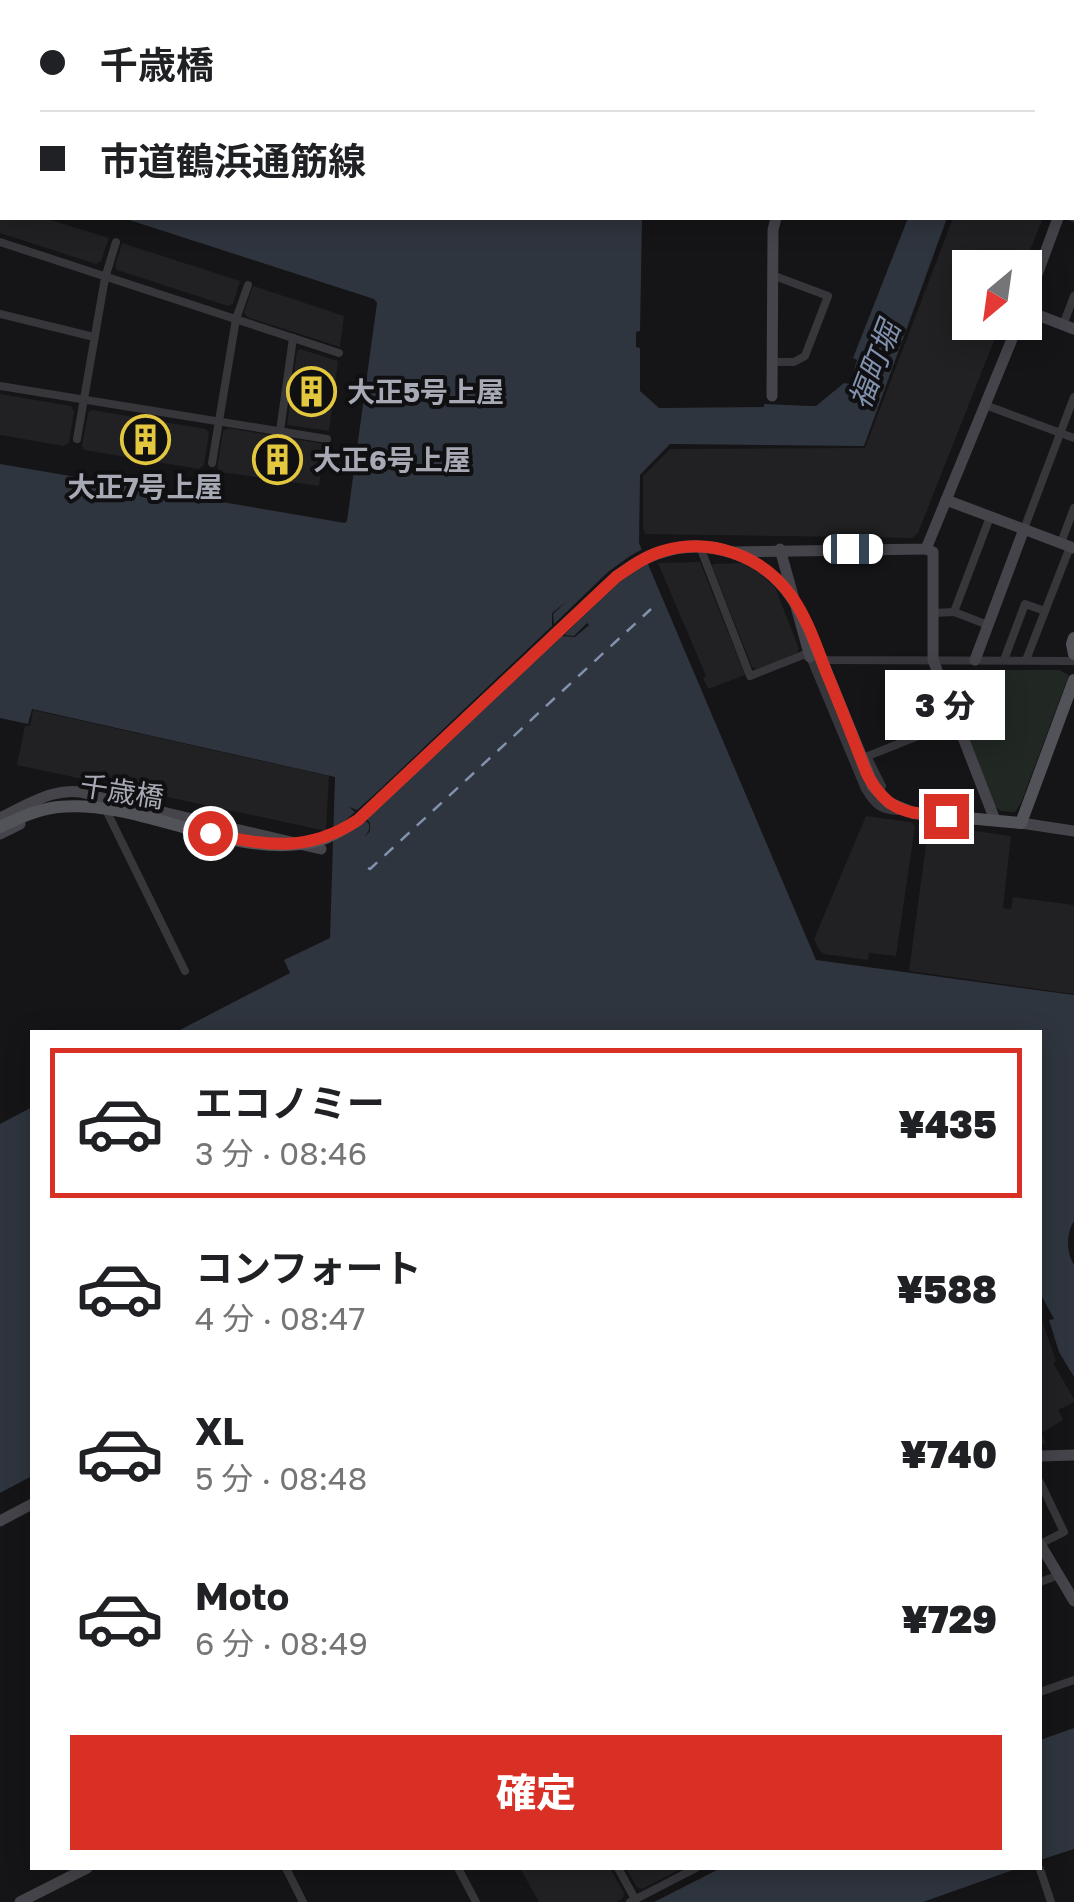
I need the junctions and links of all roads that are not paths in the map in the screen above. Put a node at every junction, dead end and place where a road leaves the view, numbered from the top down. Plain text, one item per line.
1 (776, 220) edge
2 (1057, 220) edge
3 (0, 242) edge
4 (116, 242) dead end
5 (1042, 262) edge
6 (772, 275) junction
7 (105, 278) junction
8 (248, 285) dead end
9 (1074, 296) edge
10 (0, 314) edge
11 (1042, 315) edge
12 (236, 319) junction
13 (1069, 327) edge
14 (94, 338) junction
15 (293, 338) junction
16 (1012, 340) edge
17 (339, 353) dead end
18 (772, 362) junction
19 (0, 386) edge
20 (772, 396) dead end
21 (1074, 397) edge
22 (83, 399) junction
23 (986, 405) junction
24 (219, 421) junction
25 (280, 431) junction
26 (1060, 433) junction
27 (1074, 438) edge
28 (77, 439) dead end
29 (327, 439) dead end
30 (212, 463) dead end
31 (946, 500) junction
32 (1074, 508) edge
33 (990, 517) junction
34 (1024, 529) junction
35 (1068, 546) edge
36 (926, 549) junction
37 (780, 550) junction
38 (702, 552) joint
39 (1045, 611) junction
40 (954, 612) junction
41 (933, 613) junction
42 (988, 625) junction
43 (1074, 638) edge
44 (810, 657) junction
45 (1074, 658) edge
46 (827, 660) junction
47 (933, 660) junction
48 (976, 660) junction
49 (1004, 660) junction
50 (1026, 660) junction
51 (1074, 680) edge
52 (956, 722) junction
53 (868, 756) junction
54 (882, 792) junction
55 (47, 795) junction
56 (96, 796) junction
57 (904, 811) junction
58 (46, 812) junction
59 (0, 818) edge
60 (995, 820) junction
61 (1022, 824) junction
62 (0, 830) edge
63 (1074, 831) edge
64 (321, 849) dead end
65 (186, 971) dead end
66 (1074, 1455) edge
67 (1042, 1456) edge
68 (1042, 1486) edge
69 (30, 1505) edge
70 (0, 1521) edge
71 (1042, 1543) edge
72 (1042, 1547) edge
73 (1060, 1575) junction
74 (1042, 1581) edge
75 (1074, 1601) edge
76 (1074, 1680) edge
77 (1042, 1691) edge
78 (83, 1870) edge
79 (287, 1870) edge
80 (459, 1870) edge
81 (619, 1870) edge
82 (692, 1870) edge
83 (1040, 1870) edge
84 (632, 1901) edge
85 (20, 1902) edge
86 (304, 1902) edge
87 (476, 1902) edge
88 (1051, 1902) edge

1 - 6 street
2 - 5 street
3 - 7 street
4 - 7 street
6 - 18 street
6 - 18 street
7 - 12 street
7 - 14 street
8 - 12 street
9 - 13 street
10 - 14 street
11 - 13 street
12 - 15 street
12 - 24 street
14 - 22 street
15 - 17 street
15 - 25 street
16 - 23 street
18 - 20 street
19 - 22 street
21 - 26 street
22 - 24 street
22 - 28 street
23 - 26 street
23 - 31 street
24 - 25 street
24 - 30 street
25 - 29 street
26 - 27 street
26 - 34 street
31 - 33 street
31 - 36 street
32 - 35 street
33 - 34 street
33 - 40 street
34 - 35 street
34 - 42 street
35 - 39 street
36 - 37 street
36 - 41 street
37 - 38 street
37 - 44 street
38 - 44 street
39 - 49 street
39 - 50 street
40 - 41 street
40 - 42 street
41 - 47 street
42 - 48 street
43 - 45 main road
44 - 46 street
44 - 57 street
45 - 50 street
46 - 47 street
46 - 53 street
47 - 48 street
47 - 52 street
48 - 49 street
49 - 50 street
51 - 61 main road
52 - 53 street
52 - 60 street
53 - 54 street
54 - 57 main road
54 - 62 main road, 千歳橋, bridge
55 - 56 street
55 - 58 street
55 - 59 street
56 - 58 street
56 - 64 street
56 - 65 street
57 - 60 main road
58 - 62 street
60 - 61 main road
61 - 63 street
66 - 67 street
68 - 71 street
69 - 70 street
72 - 73 street
73 - 74 street
73 - 75 street
76 - 77 street
78 - 85 street
79 - 86 street
80 - 87 street
81 - 84 street
82 - 84 street
83 - 88 street

